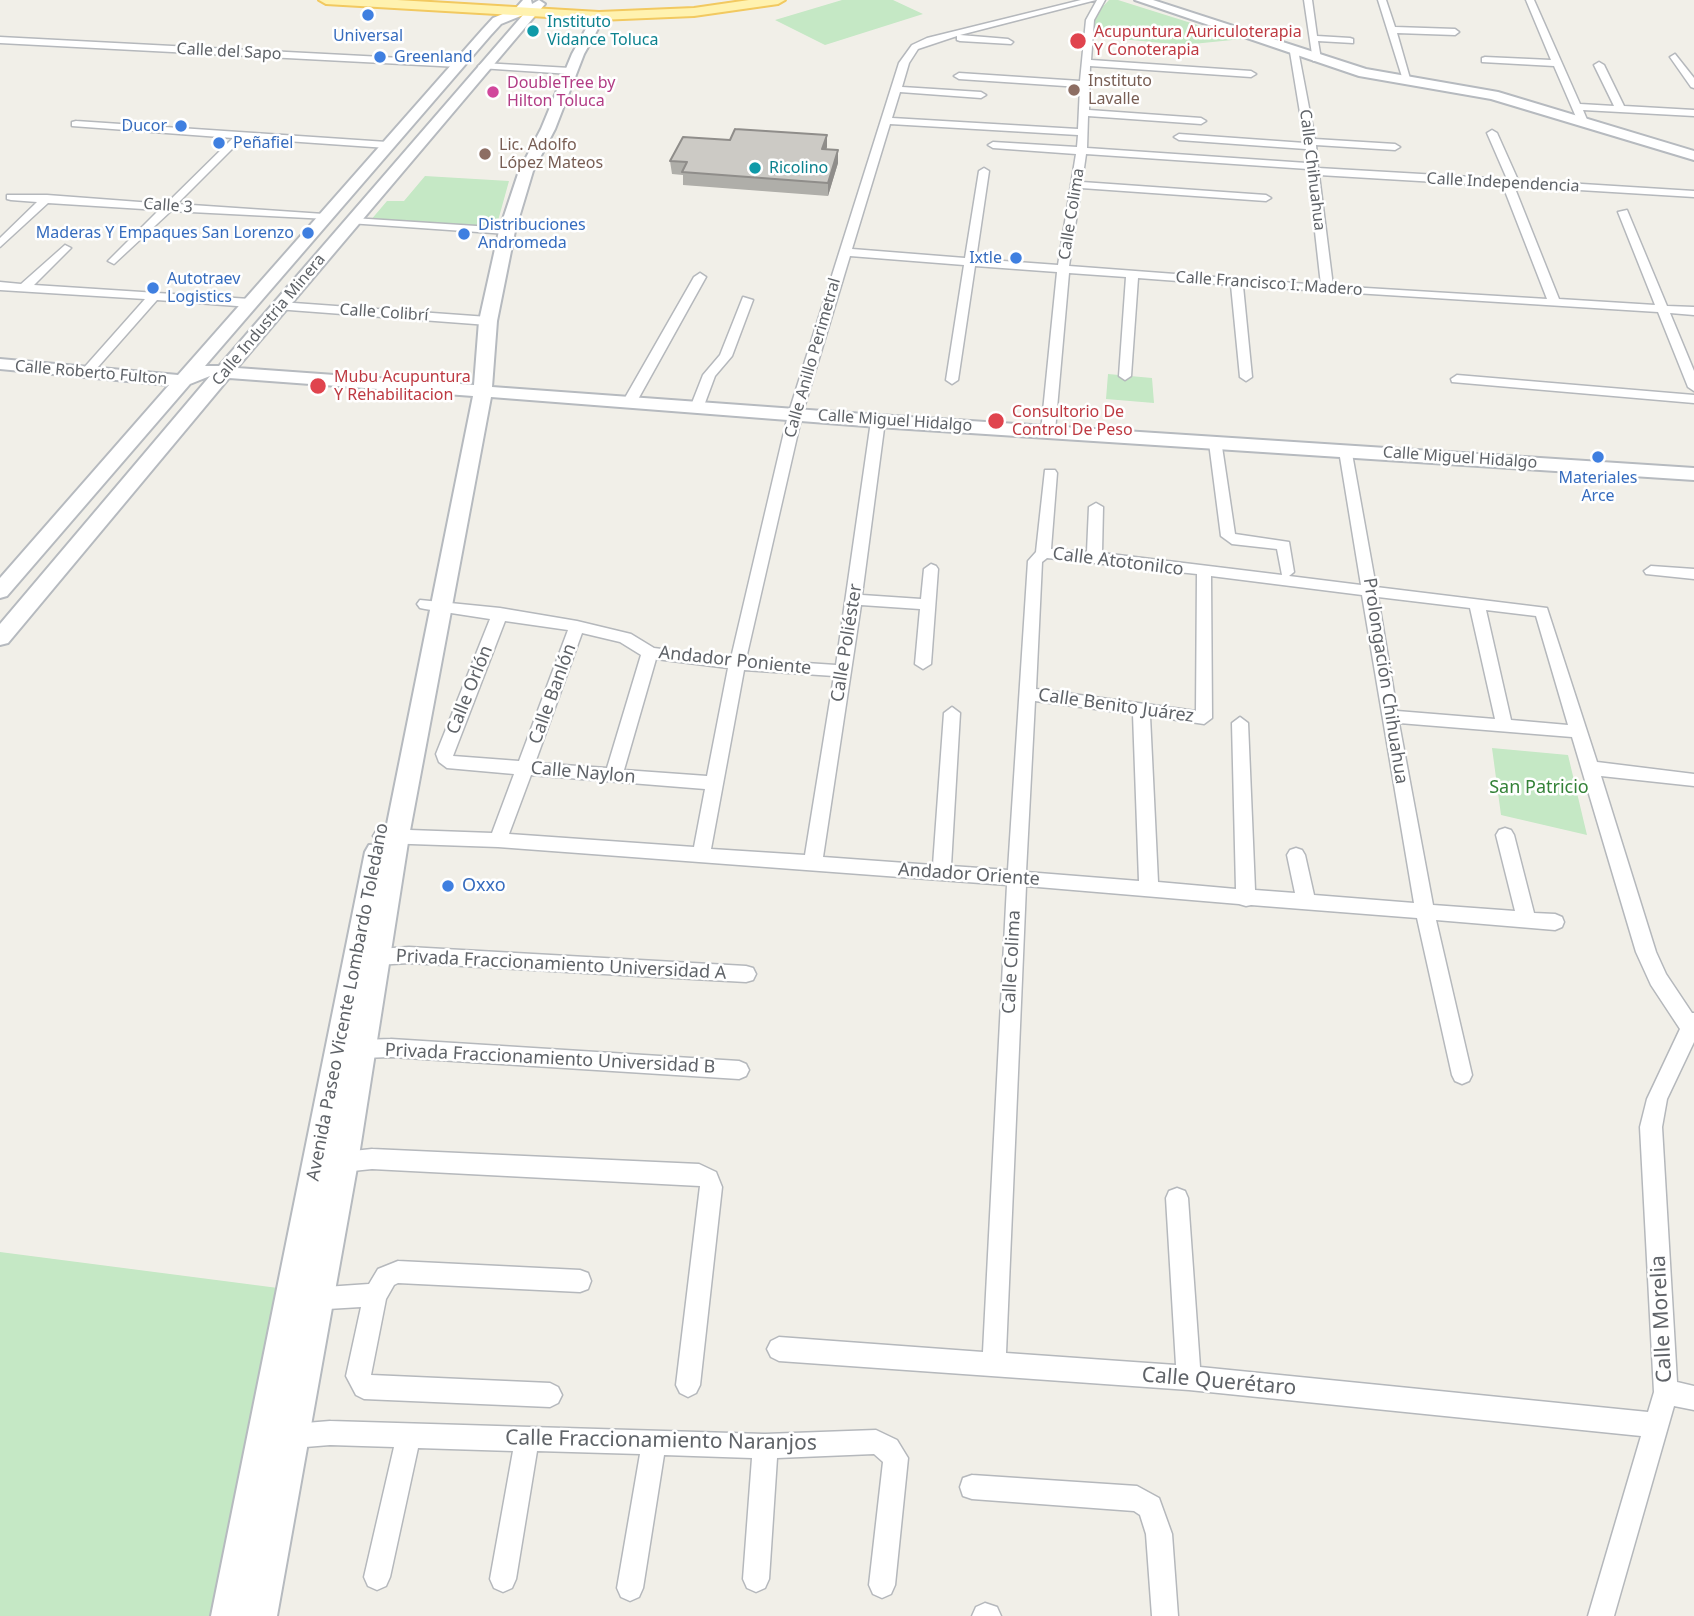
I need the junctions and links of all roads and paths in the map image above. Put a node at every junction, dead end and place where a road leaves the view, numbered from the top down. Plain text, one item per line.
1 (326, 0) edge
2 (474, 0) edge
3 (718, 0) edge
4 (778, 0) edge
5 (1092, 0) edge
6 (1101, 0) edge
7 (1141, 0) edge
8 (1308, 0) edge
9 (1382, 0) edge
10 (1530, 0) edge
11 (529, 6) edge
12 (599, 7) edge
13 (993, 24) junction
14 (1025, 27) dead end
15 (1391, 30) junction
16 (1455, 32) dead end
17 (486, 33) junction
18 (510, 34) junction
19 (947, 36) junction
20 (1313, 38) junction
21 (0, 40) edge
22 (1350, 40) dead end
23 (1008, 42) dead end
24 (1295, 52) junction
25 (1675, 57) dead end
26 (1316, 59) junction
27 (1485, 60) dead end
28 (1087, 63) junction
29 (1556, 63) junction
30 (459, 64) junction
31 (1600, 65) dead end
32 (483, 66) junction
33 (570, 71) junction
34 (1251, 74) dead end
35 (959, 76) dead end
36 (1408, 80) junction
37 (1085, 85) junction
38 (1694, 85) edge
39 (896, 89) junction
40 (981, 95) dead end
41 (1576, 107) junction
42 (1620, 108) junction
43 (1083, 113) junction
44 (1689, 115) edge
45 (886, 121) junction
46 (1201, 121) dead end
47 (1583, 122) junction
48 (76, 124) dead end
49 (1083, 132) junction
50 (1492, 134) dead end
51 (240, 136) junction
52 (1179, 137) dead end
53 (1311, 144) junction
54 (387, 145) junction
55 (993, 145) dead end
56 (1395, 147) dead end
57 (1082, 150) junction
58 (1694, 156) edge
59 (1312, 168) junction
60 (984, 171) dead end
61 (363, 174) junction
62 (389, 176) junction
63 (1511, 183) junction
64 (1078, 185) junction
65 (1694, 194) edge
66 (11, 197) dead end
67 (47, 198) junction
68 (1266, 198) dead end
69 (169, 206) junction
70 (1623, 212) dead end
71 (324, 217) junction
72 (353, 221) junction
73 (507, 231) junction
74 (0, 244) edge
75 (65, 248) dead end
76 (844, 252) junction
77 (114, 261) dead end
78 (970, 263) junction
79 (1063, 270) junction
80 (1132, 275) junction
81 (700, 277) dead end
82 (1237, 282) junction
83 (0, 286) edge
84 (25, 287) junction
85 (1327, 289) junction
86 (154, 296) junction
87 (747, 300) dead end
88 (1554, 302) junction
89 (250, 303) junction
90 (280, 306) junction
91 (1665, 309) junction
92 (1694, 311) edge
93 (488, 321) junction
94 (0, 364) edge
95 (225, 372) junction
96 (1691, 372) edge
97 (86, 373) junction
98 (1125, 376) dead end
99 (1246, 377) dead end
100 (1457, 379) dead end
101 (952, 380) dead end
102 (182, 381) junction
103 (1694, 387) edge
104 (483, 391) junction
105 (1694, 399) edge
106 (629, 403) junction
107 (696, 408) junction
108 (795, 415) junction
109 (878, 421) junction
110 (1048, 431) junction
111 (1216, 443) junction
112 (1346, 451) junction
113 (1050, 473) dead end
114 (1694, 474) edge
115 (1096, 507) dead end
116 (1039, 557) junction
117 (1094, 557) junction
118 (930, 569) dead end
119 (1651, 570) dead end
120 (1205, 572) junction
121 (1287, 572) dead end
122 (1694, 574) edge
123 (0, 591) edge
124 (1370, 591) junction
125 (854, 600) junction
126 (927, 604) junction
127 (1477, 604) junction
128 (433, 605) junction
129 (500, 614) junction
130 (577, 626) junction
131 (0, 638) edge
132 (650, 653) junction
133 (737, 664) junction
134 (923, 664) dead end
135 (842, 671) junction
136 (1028, 694) junction
137 (1141, 709) junction
138 (953, 713) dead end
139 (1390, 716) junction
140 (1203, 718) joint
141 (1240, 723) dead end
142 (1504, 724) junction
143 (1580, 732) junction
144 (451, 763) joint
145 (526, 768) junction
146 (1590, 768) junction
147 (614, 775) junction
148 (1694, 780) edge
149 (714, 783) junction
150 (1505, 835) dead end
151 (389, 836) junction
152 (498, 840) junction
153 (1296, 855) dead end
154 (701, 856) junction
155 (813, 864) junction
156 (942, 873) junction
157 (1016, 878) junction
158 (1149, 890) junction
159 (1246, 899) junction
160 (1306, 903) junction
161 (1425, 911) junction
162 (1526, 918) junction
163 (1555, 922) dead end
164 (377, 957) junction
165 (746, 974) dead end
166 (1692, 1024) edge
167 (361, 1049) junction
168 (739, 1070) dead end
169 (1462, 1075) dead end
170 (343, 1162) junction
171 (1177, 1198) dead end
172 (580, 1281) dead end
173 (375, 1295) junction
174 (303, 1299) junction
175 (779, 1349) dead end
176 (994, 1363) junction
177 (1189, 1378) junction
178 (688, 1385) dead end
179 (1666, 1392) junction
180 (550, 1395) dead end
181 (1694, 1398) edge
182 (1657, 1425) junction
183 (293, 1436) junction
184 (408, 1437) junction
185 (527, 1440) junction
186 (654, 1441) junction
187 (765, 1446) junction
188 (972, 1487) dead end
189 (377, 1577) dead end
190 (503, 1579) dead end
191 (756, 1579) dead end
192 (882, 1585) dead end
193 (630, 1588) dead end
194 (229, 1616) edge
195 (259, 1616) edge
196 (1165, 1616) edge
197 (1601, 1616) edge

1 - 11 main road
2 - 11 main road
3 - 12 main road
4 - 12 main road
5 - 13 street, Calle Anillo Perimetral
6 - 28 street, Calle Colima
7 - 24 main road
8 - 20 street
9 - 15 street
10 - 29 street
11 - 12 main road
11 - 17 main road, Calle Industria Minera
11 - 18 main road, Calle Industria Minera
12 - 33 main road, Avenida Paseo Vicente Lombardo Toledano
13 - 14 street
13 - 19 street, Calle Anillo Perimetral
15 - 16 street
15 - 36 street
17 - 18 main road
17 - 30 main road, Calle Industria Minera
18 - 32 main road, Calle Industria Minera
19 - 23 street
19 - 39 street, Calle Anillo Perimetral
20 - 22 street
20 - 26 street
21 - 30 street, Calle del Sapo
24 - 26 main road
24 - 53 street, Calle Chihuahua
25 - 38 street
26 - 36 main road
27 - 29 street
28 - 34 street
28 - 37 street, Calle Colima
29 - 41 street
30 - 54 main road, Calle Industria Minera
31 - 42 street
32 - 33 street
32 - 62 main road, Calle Industria Minera
33 - 73 main road, Avenida Paseo Vicente Lombardo Toledano
35 - 37 street
36 - 47 main road
37 - 43 street, Calle Colima
39 - 40 street
39 - 45 street, Calle Anillo Perimetral
41 - 42 street
41 - 47 street
42 - 44 street
43 - 46 street
43 - 49 street, Calle Colima
45 - 49 street
45 - 76 street, Calle Anillo Perimetral
47 - 58 main road
48 - 51 street
49 - 57 street, Calle Colima
50 - 63 street
51 - 54 street
51 - 69 street
52 - 53 street
53 - 56 street
53 - 59 street, Calle Chihuahua
54 - 61 main road, Calle Industria Minera
55 - 57 street, Calle Independencia
57 - 59 street, Calle Independencia
57 - 64 street, Calle Colima
59 - 63 street, Calle Independencia
59 - 85 street, Calle Chihuahua
60 - 78 street
61 - 62 main road
61 - 71 main road, Calle Industria Minera
62 - 72 main road, Calle Industria Minera
63 - 65 street, Calle Independencia
63 - 88 street
64 - 68 street
64 - 79 street, Calle Colima
66 - 67 street, Calle 3
67 - 69 street, Calle 3
67 - 74 street
69 - 71 street, Calle 3
69 - 77 street
70 - 91 street
71 - 89 main road, Calle Industria Minera
72 - 73 street
72 - 90 main road, Calle Industria Minera
73 - 93 main road, Avenida Paseo Vicente Lombardo Toledano
75 - 84 street
76 - 78 street, Calle Francisco I. Madero
76 - 108 street, Calle Anillo Perimetral
78 - 79 street, Calle Francisco I. Madero
78 - 101 street
79 - 80 street, Calle Francisco I. Madero
79 - 110 street, Calle Colima
80 - 82 street, Calle Francisco I. Madero
80 - 98 street
81 - 106 street
82 - 85 street, Calle Francisco I. Madero
82 - 99 street
83 - 84 street, Calle Industria Minera
84 - 86 street, Calle Industria Minera
85 - 88 street, Calle Francisco I. Madero
86 - 89 street, Calle Industria Minera
86 - 97 street
87 - 107 street
88 - 91 street, Calle Francisco I. Madero
89 - 102 main road, Calle Industria Minera
90 - 93 street, Calle Colibrí
90 - 95 main road, Calle Industria Minera
91 - 92 street, Calle Francisco I. Madero
91 - 96 street
93 - 104 main road, Avenida Paseo Vicente Lombardo Toledano
94 - 97 main road, Calle Roberto Fulton
95 - 102 main road, Calle Miguel Hidalgo
95 - 104 main road, Calle Miguel Hidalgo
95 - 131 main road, Calle Industria Minera
96 - 103 street
97 - 102 main road, Calle Roberto Fulton
100 - 105 street
102 - 123 main road, Calle Industria Minera
104 - 106 main road, Calle Miguel Hidalgo
104 - 128 main road, Avenida Paseo Vicente Lombardo Toledano
106 - 107 main road, Calle Miguel Hidalgo
107 - 108 main road, Calle Miguel Hidalgo
108 - 109 main road, Calle Miguel Hidalgo
108 - 133 street, Calle Anillo Perimetral
109 - 110 main road, Calle Miguel Hidalgo
109 - 125 street, Calle Poliéster
110 - 111 main road, Calle Miguel Hidalgo
111 - 112 main road, Calle Miguel Hidalgo
111 - 121 street
112 - 114 main road, Calle Miguel Hidalgo
112 - 124 street, Prolongación Chihuahua
113 - 116 street, Calle Colima
115 - 117 street
116 - 117 street, Calle Atotonilco
116 - 136 street, Calle Colima
117 - 120 street, Calle Atotonilco
118 - 126 street
119 - 122 street
120 - 124 street, Calle Atotonilco
120 - 140 street, Calle Atotonilco
124 - 127 street, Calle Atotonilco
124 - 139 street, Prolongación Chihuahua
125 - 126 street
125 - 135 street, Calle Poliéster
126 - 134 street
127 - 142 street
127 - 143 street, Calle Atotonilco
128 - 129 street, Andador Poniente
128 - 151 main road, Avenida Paseo Vicente Lombardo Toledano
129 - 130 street, Andador Poniente
129 - 144 street, Calle Orlón
130 - 132 street, Andador Poniente
130 - 145 street, Calle Banlón
132 - 133 street, Andador Poniente
132 - 147 street
133 - 135 street, Andador Poniente
133 - 149 street, Calle Anillo Perimetral
135 - 155 street, Calle Poliéster
136 - 137 street, Calle Benito Juárez
136 - 157 street, Calle Colima
137 - 140 street, Calle Benito Juárez
137 - 158 street
138 - 156 street
139 - 142 street
139 - 161 street, Prolongación Chihuahua
141 - 159 street
142 - 143 street
143 - 146 street
144 - 145 street, Calle Naylon
145 - 147 street, Calle Naylon
145 - 152 street, Calle Banlón
146 - 148 street
146 - 166 street
147 - 149 street, Calle Naylon
149 - 154 street, Calle Anillo Perimetral
150 - 162 street
151 - 152 street, Andador Oriente
151 - 164 main road, Avenida Paseo Vicente Lombardo Toledano
151 - 174 main road, Avenida Paseo Vicente Lombardo Toledano
152 - 154 street, Andador Oriente
153 - 160 street
154 - 155 street, Andador Oriente
155 - 156 street, Andador Oriente
156 - 157 street, Andador Oriente
157 - 158 street, Andador Oriente
157 - 176 street, Calle Colima
158 - 159 street, Andador Oriente
159 - 160 street, Andador Oriente
160 - 161 street, Andador Oriente
161 - 162 street, Andador Oriente
161 - 169 street, Prolongación Chihuahua
162 - 163 street, Andador Oriente
164 - 165 street, Privada Fraccionamiento Universidad A
164 - 167 main road, Avenida Paseo Vicente Lombardo Toledano
166 - 179 street, Calle Morelia
167 - 168 street, Privada Fraccionamiento Universidad B
167 - 170 main road, Avenida Paseo Vicente Lombardo Toledano
170 - 174 main road, Avenida Paseo Vicente Lombardo Toledano
170 - 178 street
171 - 177 street
172 - 173 street
173 - 174 street
173 - 180 street
174 - 183 main road, Avenida Paseo Vicente Lombardo Toledano
174 - 194 main road, Avenida Paseo Vicente Lombardo Toledano
175 - 176 street, Calle Querétaro
176 - 177 street, Calle Querétaro
177 - 182 street, Calle Querétaro
179 - 181 street
179 - 182 street, Calle Morelia
182 - 197 street, Calle Morelia
183 - 184 street, Calle Fraccionamiento Naranjos
183 - 195 main road, Avenida Paseo Vicente Lombardo Toledano
184 - 185 street, Calle Fraccionamiento Naranjos
184 - 189 street
185 - 186 street, Calle Fraccionamiento Naranjos
185 - 190 street
186 - 187 street, Calle Fraccionamiento Naranjos
186 - 193 street
187 - 191 street
187 - 192 street, Calle Fraccionamiento Naranjos
188 - 196 street

